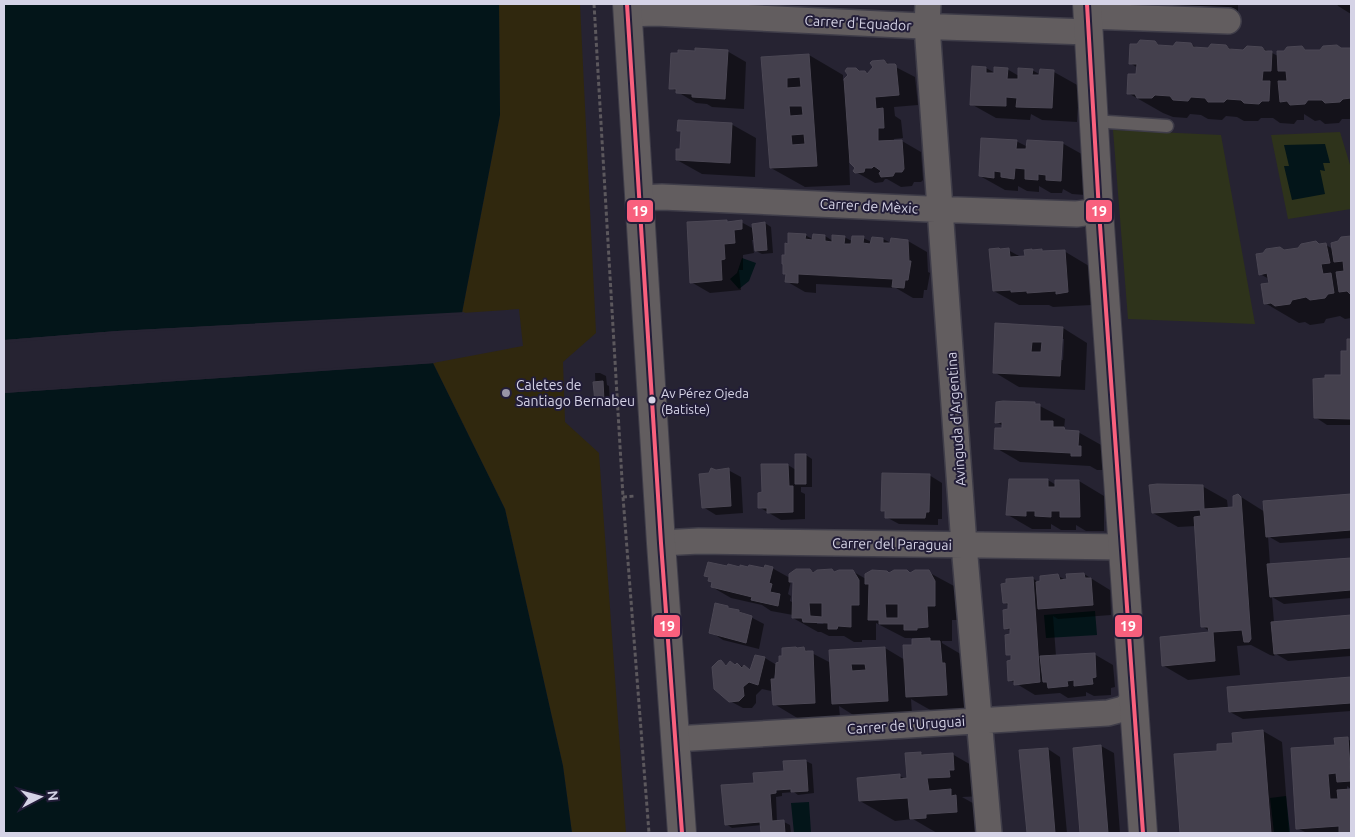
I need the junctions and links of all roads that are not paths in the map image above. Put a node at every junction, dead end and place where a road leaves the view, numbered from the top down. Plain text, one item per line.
1 (627, 9) edge
2 (928, 15) edge
3 (1087, 17) edge
4 (1228, 21) dead end
5 (1093, 121) junction
6 (1167, 126) dead end
7 (639, 198) junction
8 (942, 210) junction
9 (1099, 211) junction
10 (661, 544) junction
11 (964, 545) junction
12 (1122, 547) junction
13 (1134, 701) junction
14 (980, 720) junction
15 (675, 739) junction
16 (682, 833) edge
17 (989, 833) edge
18 (1142, 833) edge

1 - 2 street, Carrer d'Equador
1 - 7 street
2 - 3 street, Carrer d'Equador
2 - 8 street, Avinguda d'Argentina
3 - 4 street, Carrer d'Equador
3 - 5 street
5 - 6 lane
5 - 9 street
7 - 8 street, Carrer de Mèxic
7 - 10 street
8 - 9 street, Carrer de Mèxic
8 - 11 street, Avinguda d'Argentina
9 - 12 street
10 - 11 street, Carrer del Paraguai
10 - 15 street
11 - 12 street, Carrer del Paraguai
11 - 14 street, Avinguda d'Argentina
12 - 13 street
13 - 14 street, Carrer de l'Uruguai
13 - 18 street
14 - 15 street, Carrer de l'Uruguai
14 - 17 street, Avinguda d'Argentina
15 - 16 street

